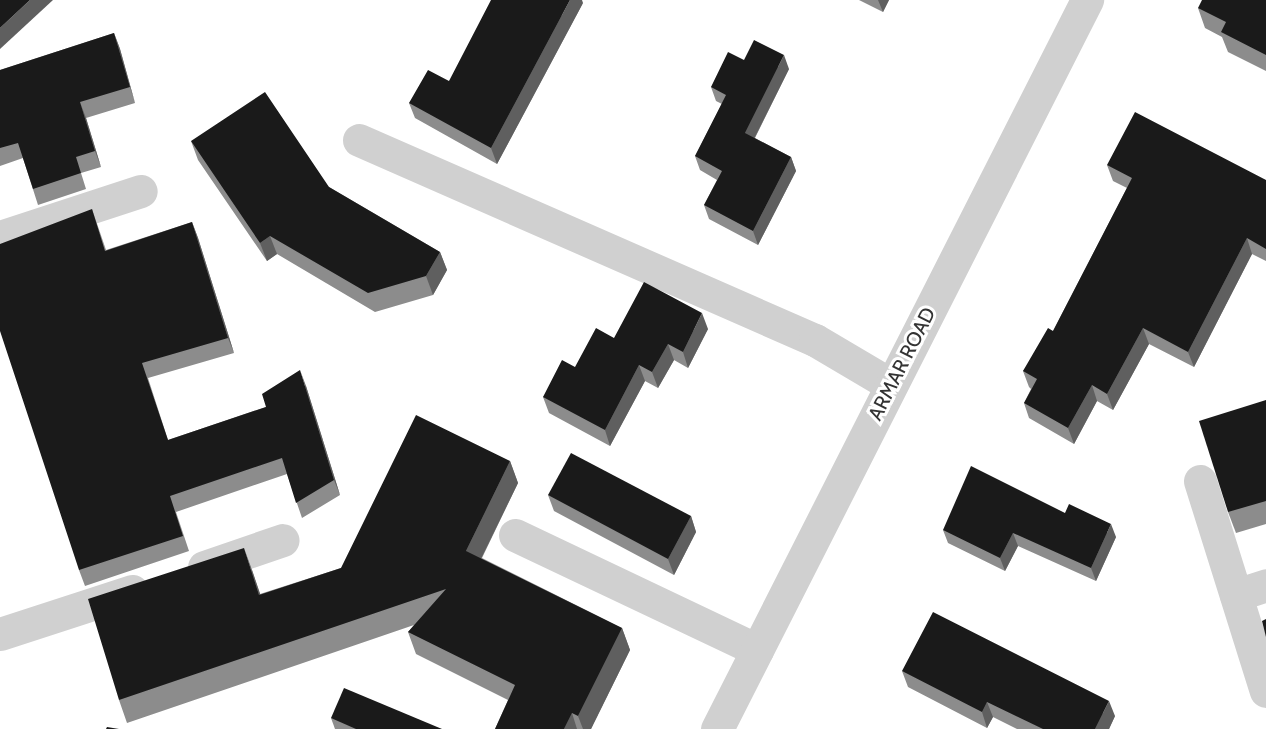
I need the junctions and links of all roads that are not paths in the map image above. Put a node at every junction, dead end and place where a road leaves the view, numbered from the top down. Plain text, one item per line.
1 (1087, 0) edge
2 (359, 140) dead end
3 (141, 191) dead end
4 (0, 237) edge
5 (891, 385) junction
6 (1200, 481) dead end
7 (515, 535) dead end
8 (283, 540) dead end
9 (1251, 590) edge
10 (0, 634) edge
11 (757, 651) junction
12 (1266, 691) edge
13 (717, 729) edge

1 - 5 street, ARMAR ROAD
2 - 5 street
3 - 4 street
5 - 11 street, ARMAR ROAD
6 - 9 street
7 - 11 street
8 - 10 street
9 - 12 street
11 - 13 street, ARMAR ROAD

